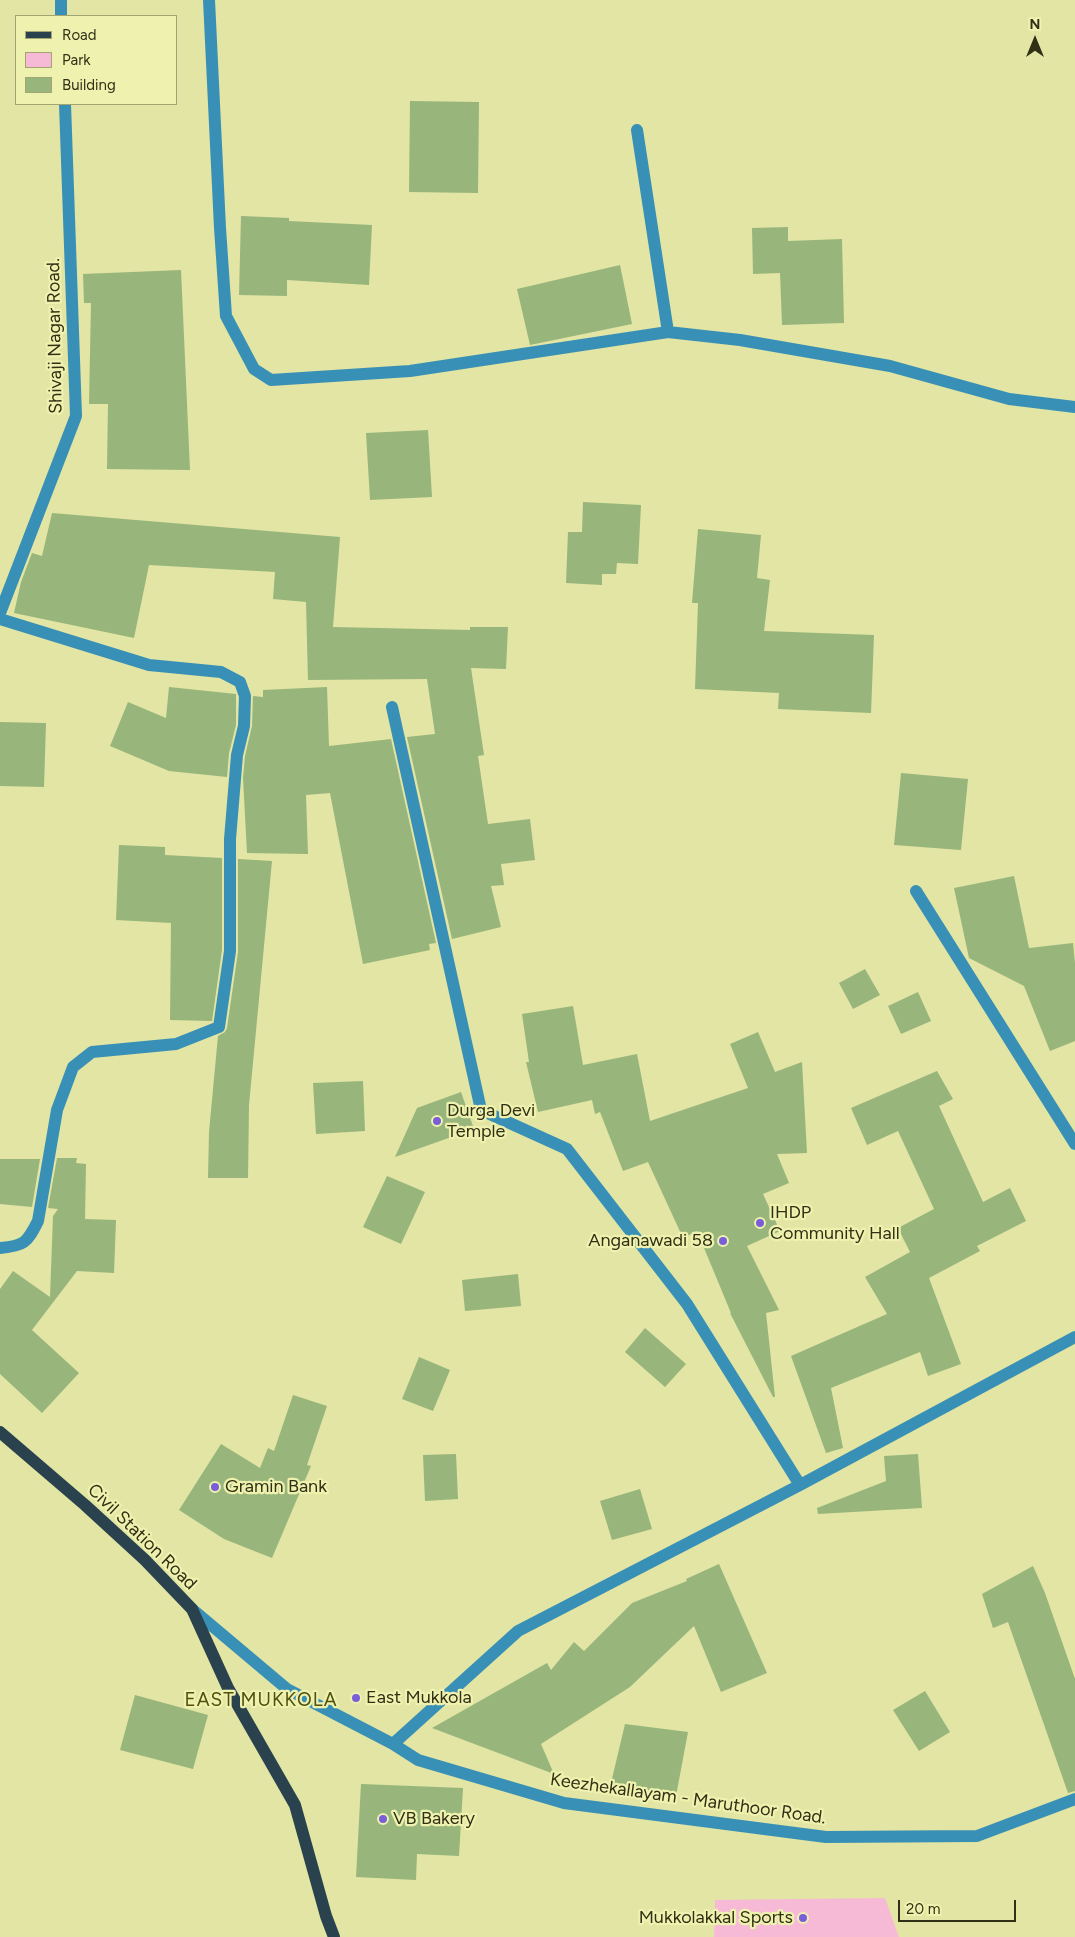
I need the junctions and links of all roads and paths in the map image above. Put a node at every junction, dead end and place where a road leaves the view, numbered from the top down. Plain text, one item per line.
1 (61, 0) edge
2 (209, 0) edge
3 (61, 15) edge
4 (65, 105) edge
5 (637, 130) dead end
6 (668, 332) junction
7 (1075, 407) edge
8 (0, 613) edge
9 (0, 619) edge
10 (392, 707) dead end
11 (916, 891) dead end
12 (1075, 1144) edge
13 (0, 1248) edge
14 (1075, 1337) edge
15 (0, 1432) edge
16 (800, 1485) junction
17 (192, 1609) junction
18 (393, 1744) junction
19 (1075, 1799) edge
20 (334, 1937) edge

1 - 3 street
2 - 6 street
4 - 8 street, Shivaji Nagar Road.
5 - 6 street
6 - 7 street
9 - 13 street
10 - 16 street
11 - 12 street
14 - 16 street
15 - 17 main road, Civil Station Road
16 - 18 street
17 - 18 street, Keezhekallayam - Maruthoor Road.
17 - 20 main road, Civil Station Road
18 - 19 street, Keezhekallayam - Maruthoor Road.

